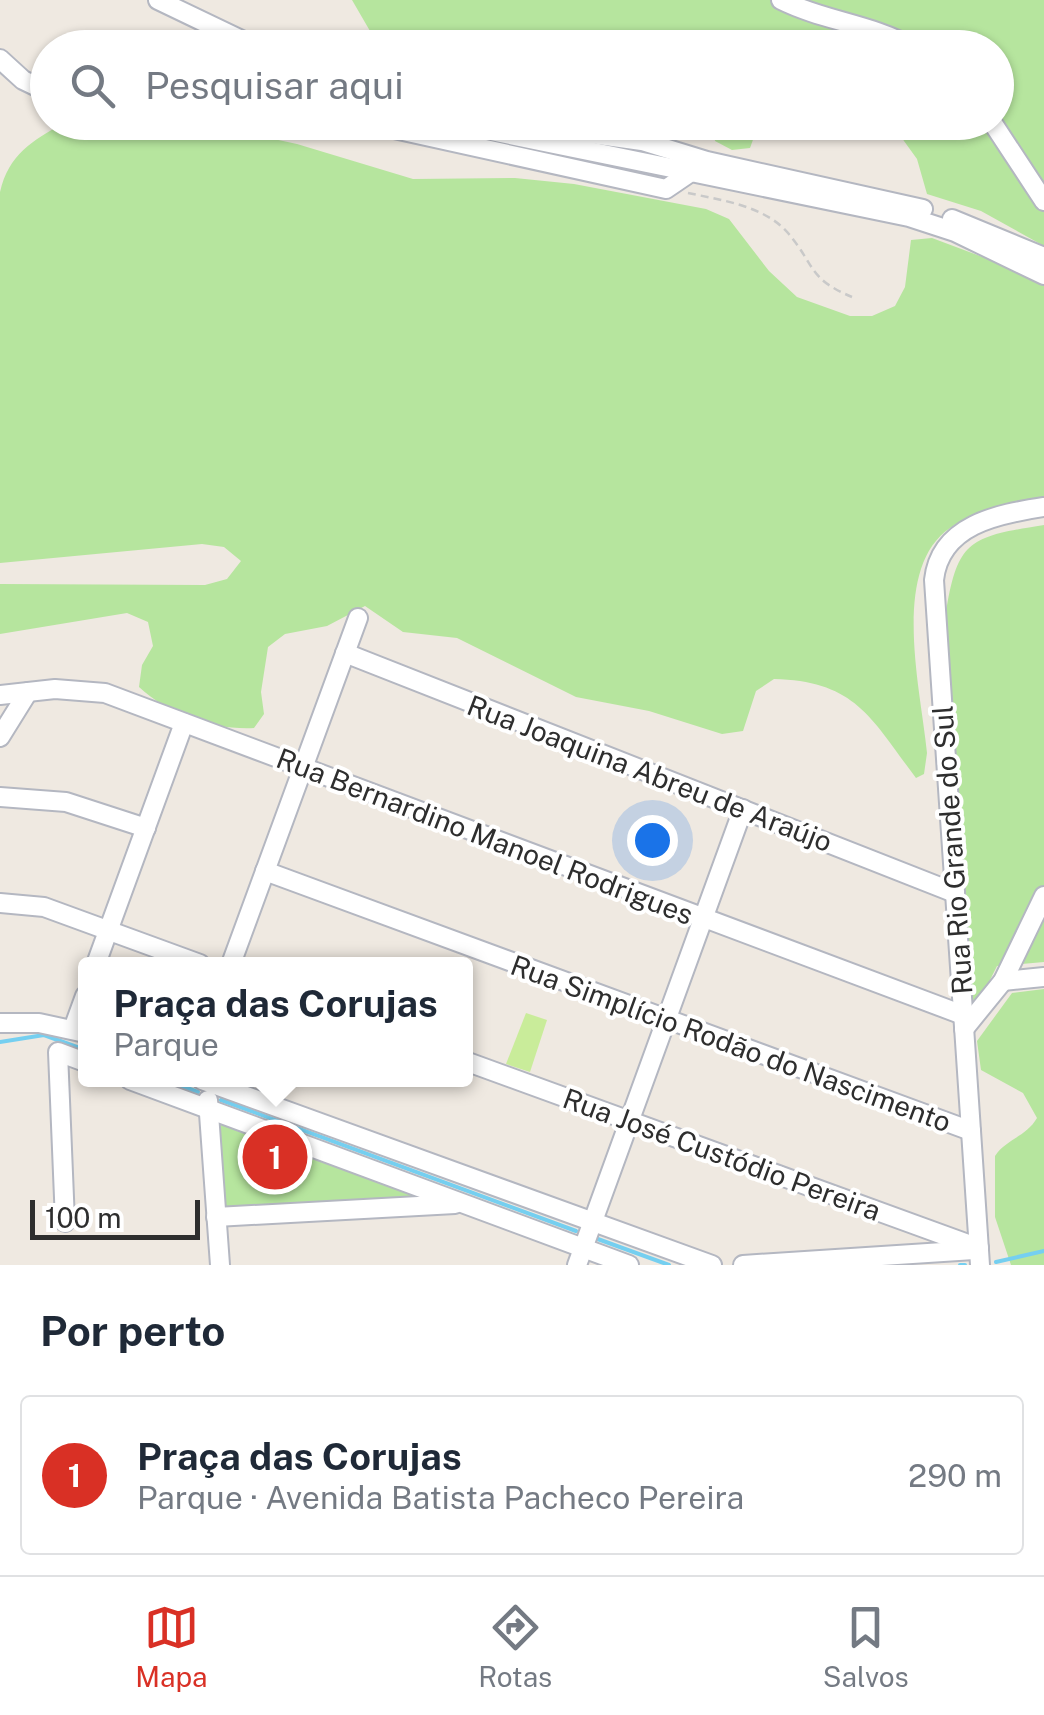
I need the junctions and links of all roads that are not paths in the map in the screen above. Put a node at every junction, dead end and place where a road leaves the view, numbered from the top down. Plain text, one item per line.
1 (158, 0) edge
2 (781, 0) edge
3 (220, 30) edge
4 (872, 30) edge
5 (0, 59) edge
6 (30, 83) edge
7 (449, 140) edge
8 (534, 140) edge
9 (635, 140) edge
10 (1004, 140) edge
11 (691, 172) junction
12 (1044, 201) edge
13 (1044, 257) edge
14 (1044, 275) edge
15 (1044, 508) edge
16 (358, 618) dead end
17 (345, 653) junction
18 (28, 692) junction
19 (0, 696) edge
20 (184, 723) junction
21 (0, 737) edge
22 (303, 768) junction
23 (0, 797) edge
24 (743, 810) junction
25 (146, 828) junction
26 (265, 871) junction
27 (955, 893) junction
28 (1044, 896) edge
29 (0, 903) edge
30 (702, 917) junction
31 (108, 931) junction
32 (99, 957) edge
33 (180, 957) edge
34 (234, 957) edge
35 (1044, 977) edge
36 (1004, 981) junction
37 (666, 1019) junction
38 (964, 1022) junction
39 (0, 1023) edge
40 (78, 1031) edge
41 (78, 1059) edge
42 (473, 1064) edge
43 (149, 1087) edge
44 (208, 1087) edge
45 (225, 1087) edge
46 (207, 1108) junction
47 (630, 1121) junction
48 (971, 1131) junction
49 (462, 1203) junction
50 (216, 1217) junction
51 (592, 1220) junction
52 (65, 1222) dead end
53 (980, 1254) edge
54 (580, 1256) edge
55 (220, 1265) edge
56 (629, 1265) edge
57 (712, 1265) edge
58 (743, 1265) edge

1 - 3 street
2 - 4 street
5 - 6 street
7 - 11 street
8 - 11 street
9 - 13 street
10 - 12 street
11 - 14 street
15 - 27 street, Rua Rio Grande do Sul
16 - 17 street
17 - 22 street
17 - 24 street, Rua Joaquina Abreu de Araújo
18 - 19 street, Rua Bernardino Manoel Rodrigues
18 - 20 street, Rua Bernardino Manoel Rodrigues
18 - 21 street
20 - 22 street, Rua Bernardino Manoel Rodrigues
20 - 25 street
22 - 26 street
22 - 30 street, Rua Bernardino Manoel Rodrigues
23 - 25 street
24 - 27 street, Rua Joaquina Abreu de Araújo
24 - 30 street
25 - 31 street
26 - 34 street
26 - 37 street, Rua Simplício Rodão do Nascimento
27 - 38 street, Rua Rio Grande do Sul
28 - 36 street
29 - 31 street
30 - 37 street
30 - 38 street, Rua Bernardino Manoel Rodrigues
31 - 32 street
31 - 33 street
35 - 36 street
36 - 38 street
37 - 47 street
37 - 48 street, Rua Simplício Rodão do Nascimento
38 - 48 street, Rua Rio Grande do Sul
39 - 40 street
41 - 52 street
42 - 47 street, Rua José Custódio Pereira
43 - 46 street
44 - 46 street
45 - 51 street
46 - 49 street
46 - 50 street
47 - 51 street
47 - 53 street, Rua José Custódio Pereira
48 - 53 street, Rua Rio Grande do Sul
49 - 50 street
49 - 54 street
50 - 55 street
51 - 54 street
51 - 57 street
53 - 58 street
54 - 56 street

